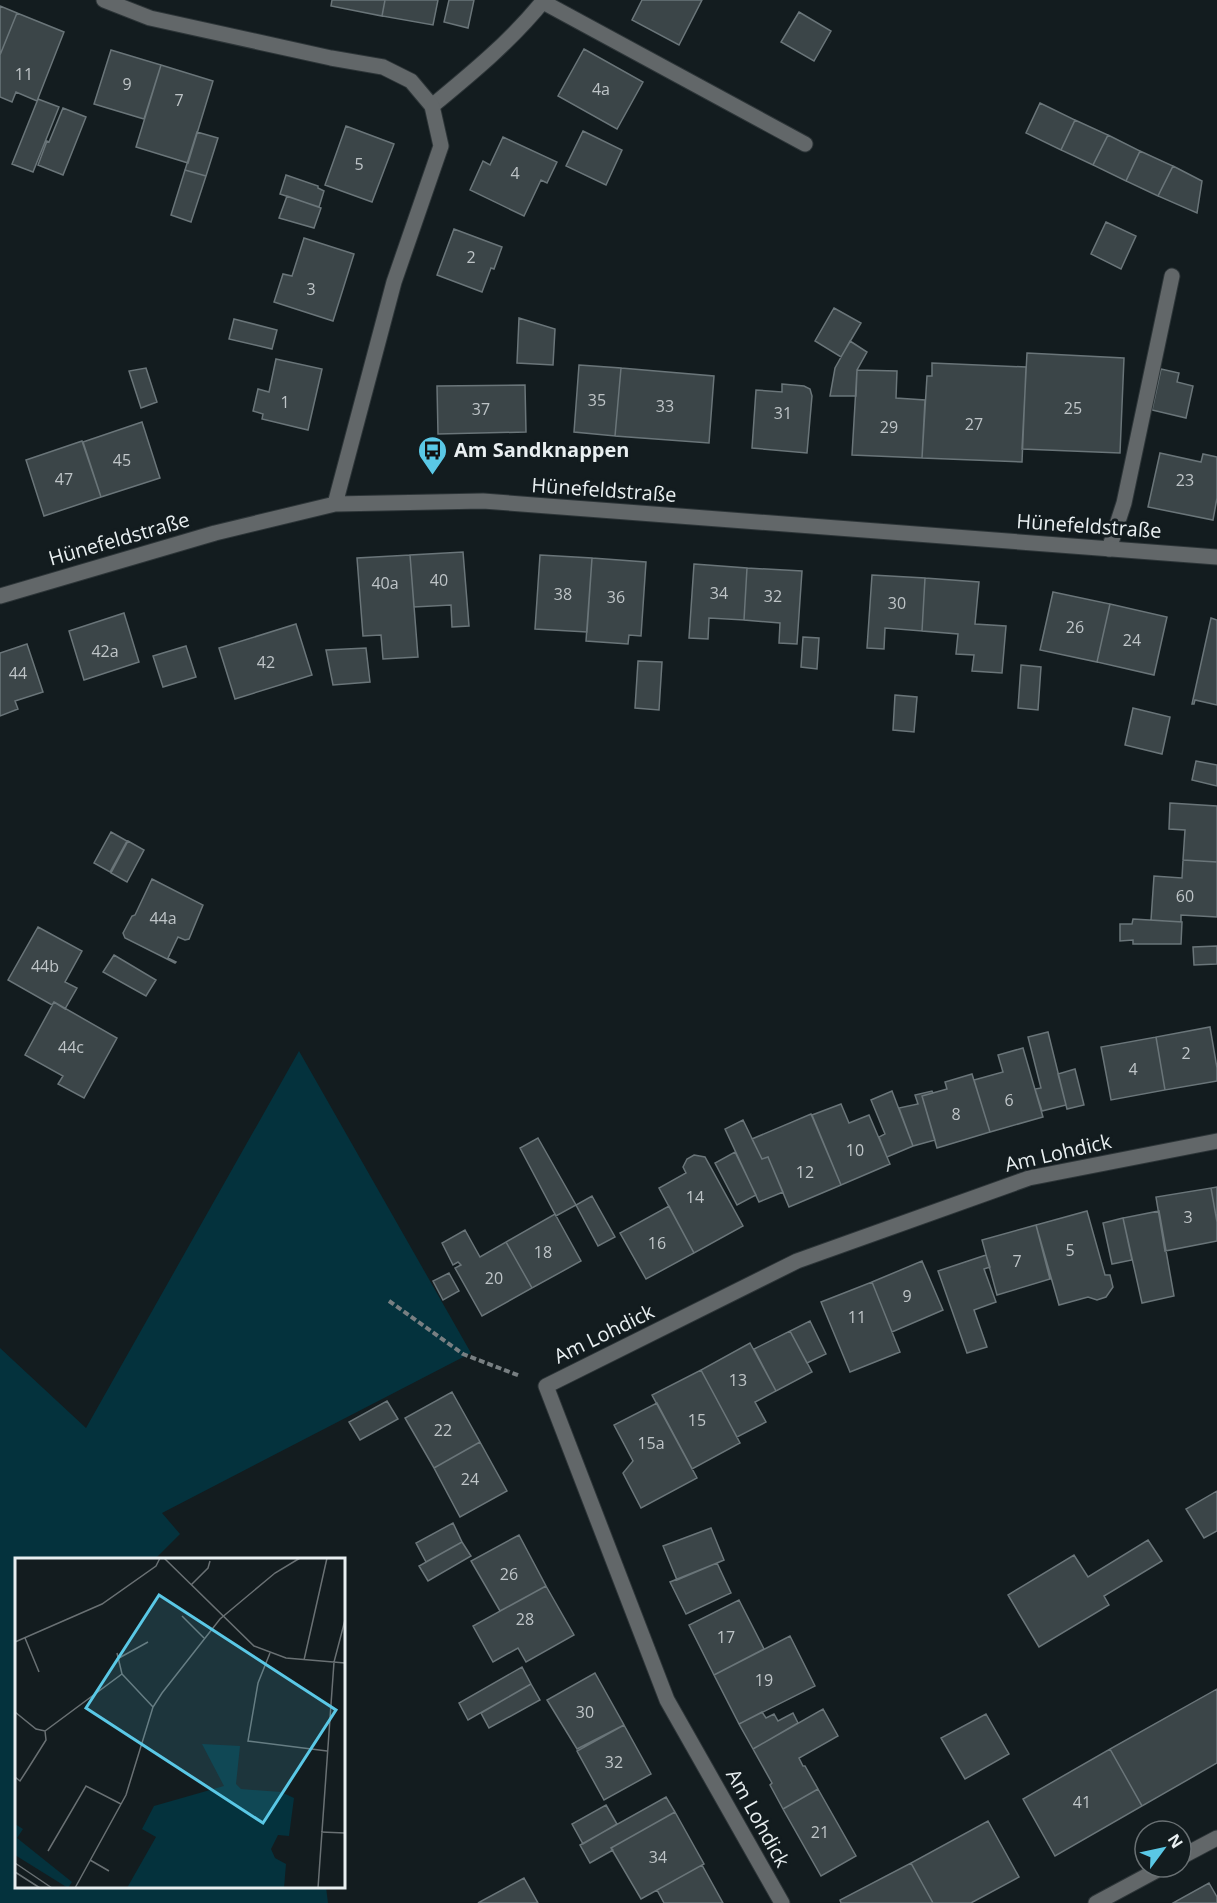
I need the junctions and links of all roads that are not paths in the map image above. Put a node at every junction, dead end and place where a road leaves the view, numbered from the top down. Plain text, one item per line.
1 (104, 0) edge
2 (544, 1) edge
3 (432, 106) junction
4 (805, 144) dead end
5 (1172, 276) dead end
6 (335, 504) junction
7 (1109, 549) junction
8 (1217, 557) edge
9 (0, 596) edge
10 (1217, 1140) edge
11 (1217, 1838) edge
12 (1193, 1851) edge
13 (1141, 1879) edge
14 (782, 1903) edge
15 (1096, 1903) edge

1 - 3 street
2 - 3 street
2 - 4 street
3 - 6 street
5 - 7 street
6 - 7 street, Hünefeldstraße
6 - 9 street, Hünefeldstraße
7 - 8 street, Hünefeldstraße
10 - 14 street, Am Lohdick
11 - 12 street
13 - 15 street

